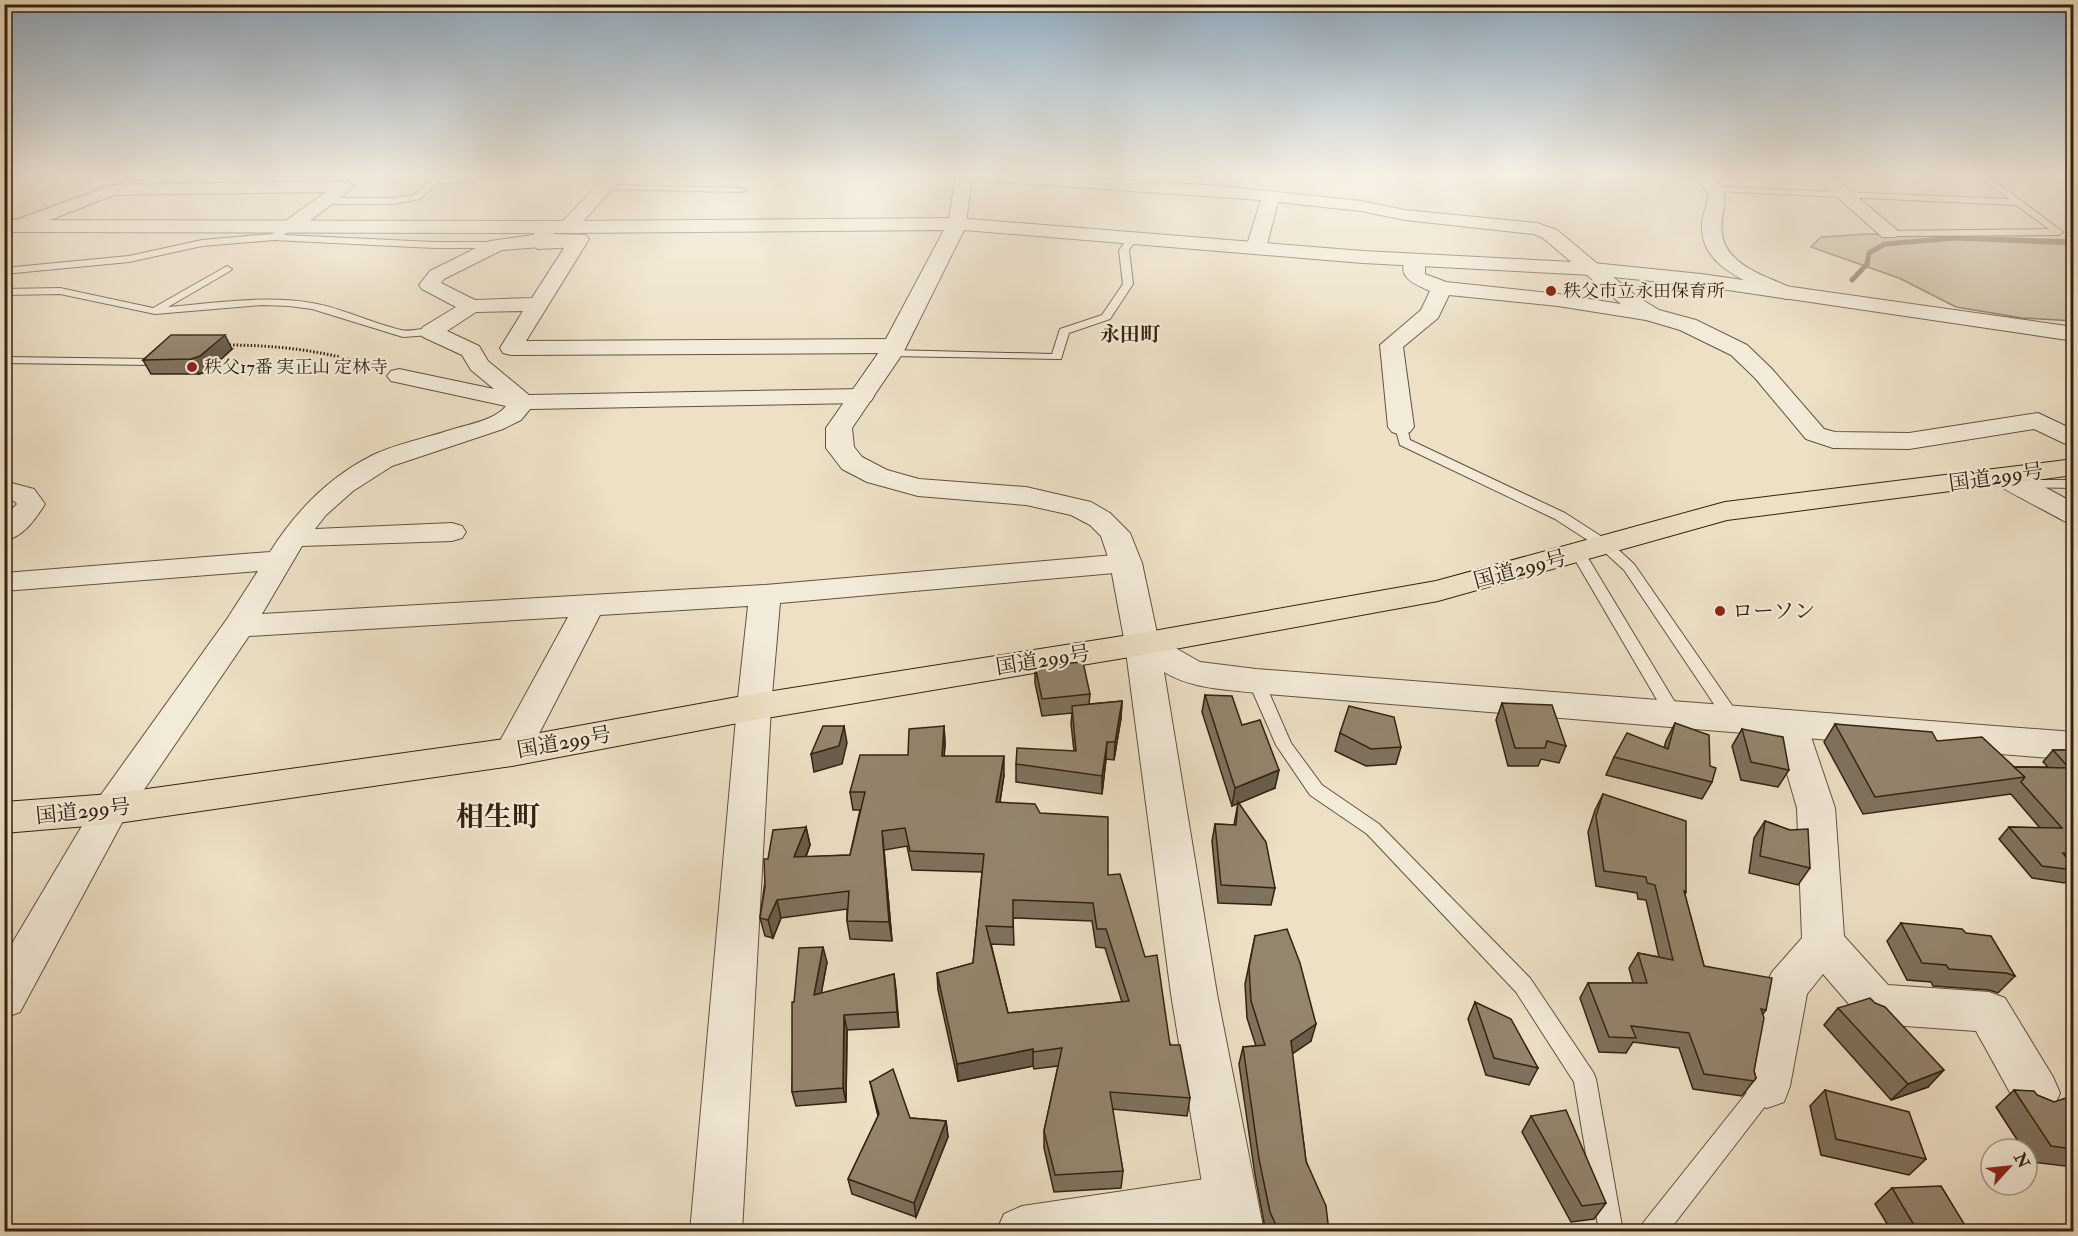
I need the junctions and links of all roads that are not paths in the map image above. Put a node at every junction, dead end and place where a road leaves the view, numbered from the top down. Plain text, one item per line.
1 (270, 234) edge
2 (302, 234) edge
3 (437, 234) edge
4 (606, 234) edge
5 (952, 234) edge
6 (1070, 234) edge
7 (1260, 234) edge
8 (1549, 234) edge
9 (1714, 234) edge
10 (558, 235) junction
11 (1132, 239) junction
12 (495, 246) junction
13 (1256, 248) junction
14 (1415, 259) junction
15 (227, 268) dead end
16 (1593, 269) junction
17 (4, 271) edge
18 (1442, 288) junction
19 (4, 292) edge
20 (1786, 293) junction
21 (536, 304) junction
22 (471, 306) junction
23 (155, 310) junction
24 (1651, 315) junction
25 (431, 332) junction
26 (2073, 334) edge
27 (893, 349) junction
28 (4, 360) edge
29 (151, 362) edge
30 (399, 376) road end
31 (862, 396) junction
32 (523, 402) junction
33 (1401, 427) joint
34 (2073, 440) edge
35 (2073, 467) edge
36 (2009, 481) junction
37 (2073, 484) edge
38 (4, 489) edge
39 (2073, 515) edge
40 (452, 532) dead end
41 (4, 533) edge
42 (286, 549) junction
43 (1592, 549) junction
44 (1126, 563) junction
45 (4, 582) edge
46 (765, 595) junction
47 (589, 606) junction
48 (239, 626) junction
49 (1142, 644) junction
50 (1256, 681) junction
51 (754, 707) junction
52 (1673, 713) junction
53 (1732, 718) junction
54 (1789, 722) junction
55 (2073, 746) edge
56 (512, 752) junction
57 (111, 809) junction
58 (4, 818) edge
59 (1823, 943) junction
60 (4, 998) edge
61 (1767, 1086) joint
62 (2036, 1093) edge
63 (1235, 1216) edge
64 (716, 1232) edge
65 (1022, 1232) edge
66 (1611, 1232) edge
67 (1652, 1232) edge

1 - 17 lane
2 - 12 lane
3 - 10 street
4 - 10 street
5 - 27 street
6 - 11 street
7 - 13 street
8 - 16 street
9 - 20 street
10 - 12 street
10 - 12 lane
10 - 21 street
11 - 13 street
11 - 27 lane
12 - 22 street
13 - 14 street
14 - 16 street
14 - 18 street
15 - 23 lane
16 - 20 street
16 - 24 street
18 - 24 street
18 - 33 street
19 - 23 lane
20 - 26 street
21 - 22 street
21 - 27 street
22 - 25 street
23 - 25 lane
24 - 34 street
25 - 32 street
27 - 31 street
28 - 29 lane
30 - 32 street
31 - 32 street
31 - 44 street
32 - 42 street
33 - 43 lane
35 - 36 highway, 国道299号
36 - 37 lane
36 - 39 street
36 - 43 highway, 国道299号
38 - 41 street
40 - 42 street
42 - 45 street
42 - 48 street
43 - 49 highway, 国道299号
43 - 52 lane
43 - 53 lane
44 - 46 street
44 - 49 street
46 - 47 street
46 - 51 street
47 - 48 street
47 - 56 street
48 - 57 street
49 - 50 street
49 - 51 highway, 国道299号
49 - 63 street
50 - 52 street
50 - 66 lane
51 - 56 highway, 国道299号
51 - 64 street
52 - 53 street
53 - 54 street
54 - 55 street
54 - 59 street
56 - 57 highway, 国道299号
57 - 58 highway, 国道299号
57 - 60 street
59 - 61 street
59 - 62 street
61 - 67 lane
63 - 65 street

